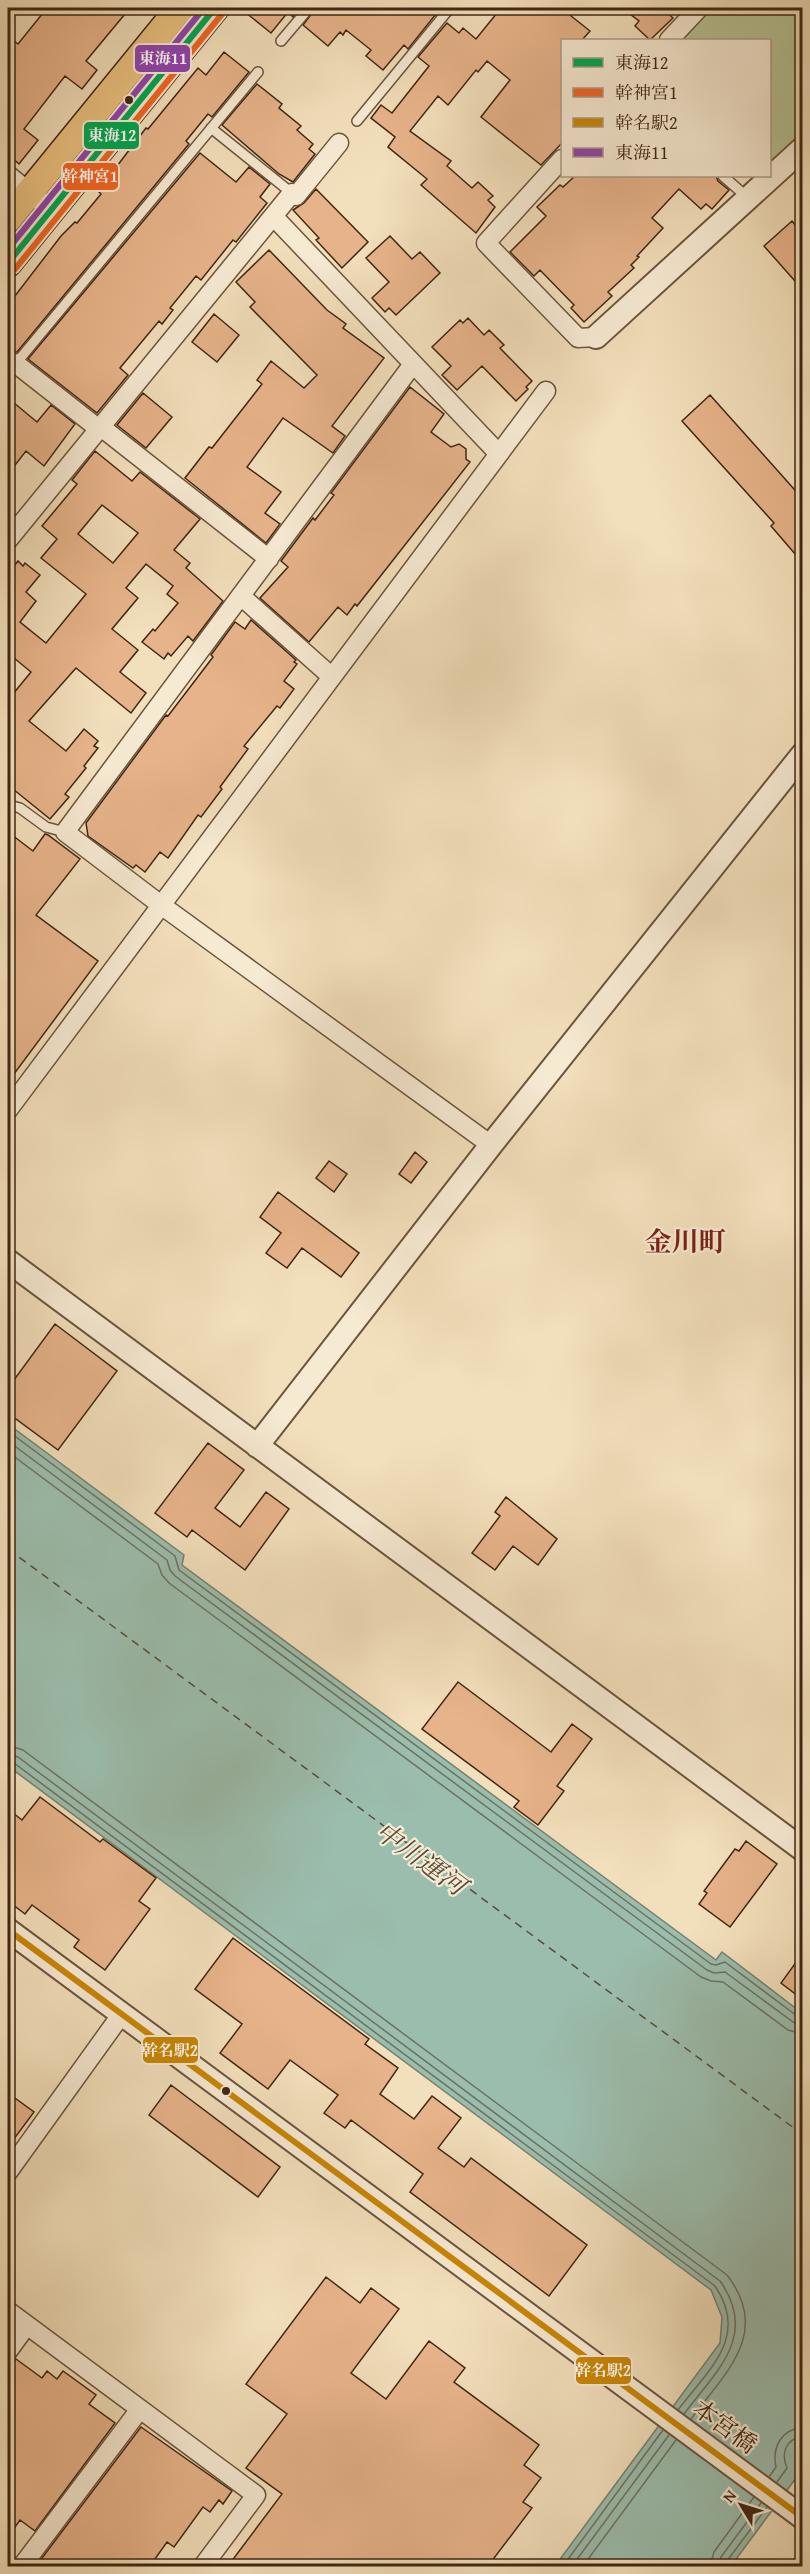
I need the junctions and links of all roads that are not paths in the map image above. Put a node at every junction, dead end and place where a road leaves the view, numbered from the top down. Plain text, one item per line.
1 (215, 8) edge
2 (309, 8) edge
3 (450, 8) edge
4 (176, 9) edge
5 (693, 9) edge
6 (670, 39) edge
7 (281, 41) dead end
8 (258, 72) dead end
9 (357, 121) dead end
10 (211, 128) junction
11 (339, 143) dead end
12 (802, 149) edge
13 (561, 160) edge
14 (8, 176) edge
15 (724, 177) edge
16 (29, 192) junction
17 (294, 195) junction
18 (748, 198) junction
19 (51, 210) junction
20 (273, 217) junction
21 (8, 219) edge
22 (8, 263) edge
23 (596, 337) joint
24 (413, 364) junction
25 (11, 365) edge
26 (546, 391) dead end
27 (100, 428) junction
28 (499, 454) junction
29 (8, 540) edge
30 (268, 559) junction
31 (241, 597) junction
32 (332, 677) junction
33 (802, 755) edge
34 (8, 805) edge
35 (65, 832) junction
36 (161, 905) junction
37 (8, 1110) edge
38 (491, 1145) junction
39 (8, 1261) edge
40 (256, 1446) junction
41 (802, 1849) edge
42 (8, 1930) edge
43 (121, 2014) junction
44 (8, 2172) edge
45 (8, 2311) edge
46 (27, 2325) junction
47 (8, 2351) edge
48 (140, 2409) junction
49 (801, 2516) edge
50 (22, 2566) edge
51 (203, 2566) edge

1 - 19 main road
2 - 7 lane
3 - 9 lane
4 - 16 main road
5 - 6 street
8 - 10 lane
10 - 17 lane
10 - 25 lane
11 - 17 street
12 - 18 street
13 - 23 street
14 - 16 street
15 - 18 lane
16 - 19 street
16 - 21 main road
17 - 20 street
18 - 23 street
19 - 22 main road
20 - 24 street
20 - 27 street
24 - 28 street
24 - 30 street
25 - 27 street
26 - 28 street
27 - 29 street
27 - 30 street
28 - 32 street
30 - 31 street
31 - 32 street
31 - 35 street
32 - 36 street
33 - 38 street
34 - 35 lane
35 - 36 street
36 - 37 street
36 - 38 street
38 - 40 street
39 - 40 street
40 - 41 street
42 - 43 street, 本宮橋
43 - 44 street
43 - 49 street, 本宮橋
45 - 46 street
46 - 47 street
46 - 48 street
48 - 50 street
48 - 51 street

